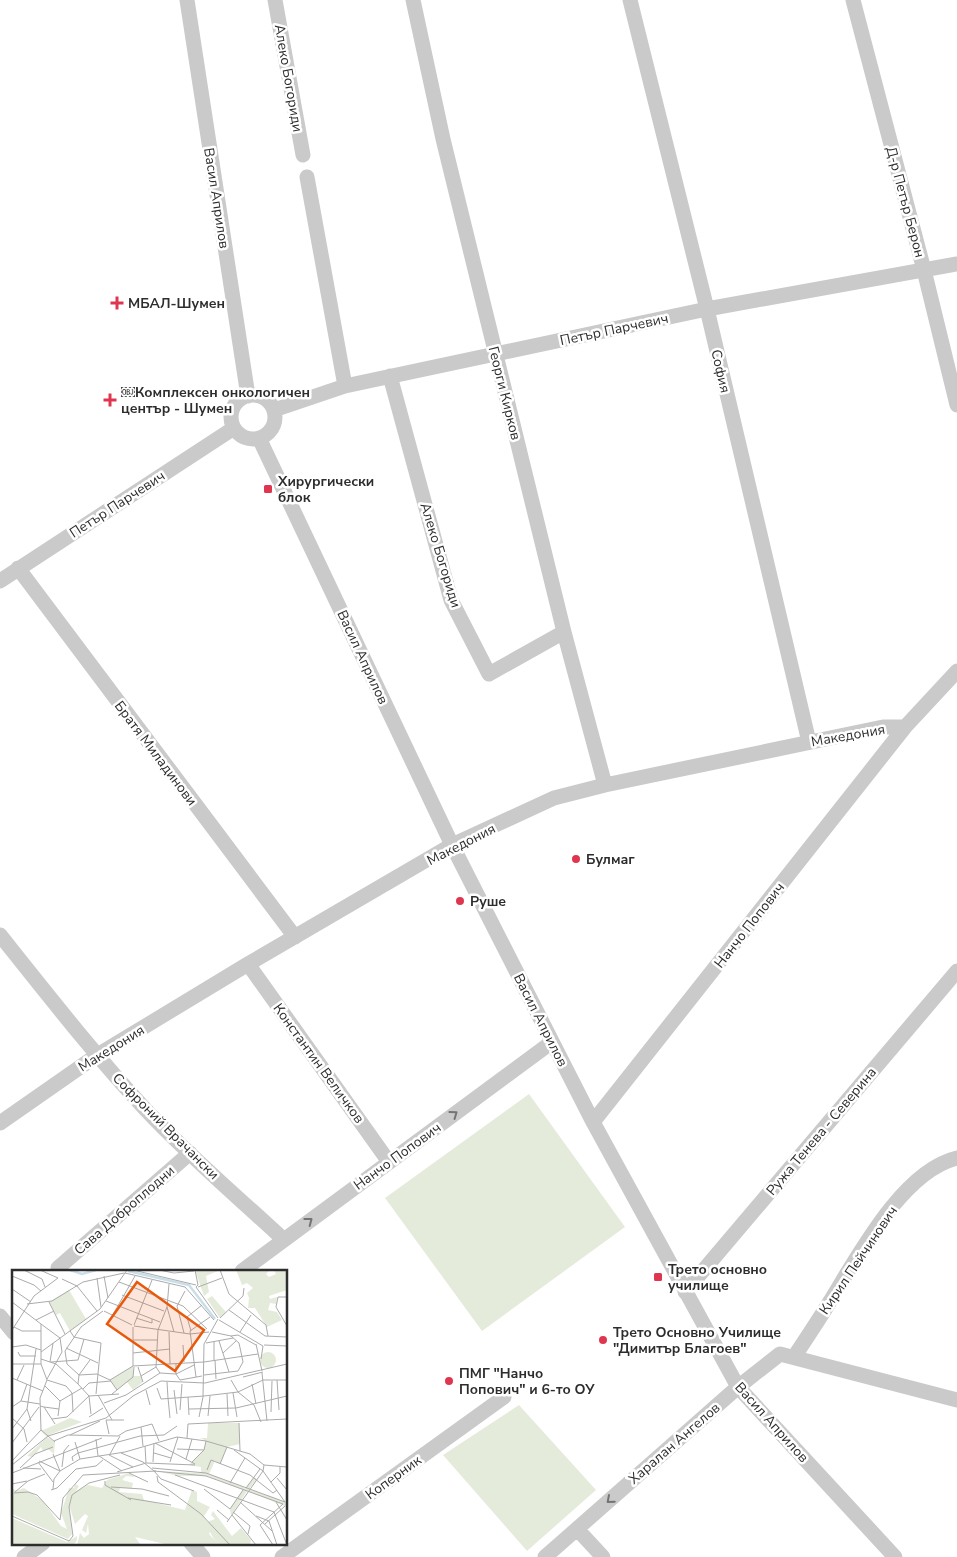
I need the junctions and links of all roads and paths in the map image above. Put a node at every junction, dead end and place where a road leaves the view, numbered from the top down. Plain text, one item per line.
1 (187, 0) edge
2 (275, 0) edge
3 (412, 0) edge
4 (630, 0) edge
5 (853, 0) edge
6 (303, 155) dead end
7 (307, 177) dead end
8 (957, 264) edge
9 (924, 270) junction
10 (707, 309) junction
11 (495, 354) junction
12 (390, 376) junction
13 (345, 386) junction
14 (248, 396) junction
15 (957, 405) edge
16 (274, 410) junction
17 (234, 428) junction
18 (259, 438) junction
19 (18, 568) junction
20 (0, 581) edge
21 (564, 632) junction
22 (957, 671) edge
23 (904, 727) junction
24 (809, 742) junction
25 (605, 785) junction
26 (452, 846) junction
27 (0, 935) edge
28 (295, 937) junction
29 (248, 964) junction
30 (957, 971) edge
31 (552, 1042) junction
32 (96, 1056) junction
33 (593, 1122) junction
34 (0, 1123) edge
35 (190, 1153) junction
36 (957, 1158) edge
37 (389, 1162) junction
38 (284, 1240) junction
39 (58, 1268) dead end
40 (243, 1270) edge
41 (685, 1292) junction
42 (0, 1316) edge
43 (12, 1331) edge
44 (794, 1357) junction
45 (738, 1387) junction
46 (504, 1397) dead end
47 (957, 1400) edge
48 (577, 1529) junction
49 (42, 1544) edge
50 (192, 1544) edge
51 (24, 1557) edge
52 (203, 1557) edge
53 (282, 1557) edge
54 (545, 1557) edge
55 (603, 1557) edge
56 (894, 1557) edge

1 - 14 street, Васил Априлов
2 - 6 street, Алеко Богориди
3 - 11 street, Георги Кирков
4 - 10 street, София
5 - 9 street, Д-р Петър Берон
7 - 13 street
8 - 9 street, Петър Парчевич
9 - 10 street, Петър Парчевич
9 - 15 street, Д-р Петър Берон
10 - 11 street, Петър Парчевич
10 - 24 street, София
11 - 12 street, Петър Парчевич
11 - 21 street, Георги Кирков
12 - 13 street, Петър Парчевич
12 - 21 street, Алеко Богориди
13 - 16 street, Петър Парчевич
14 - 16 street
14 - 17 street
16 - 18 street
17 - 18 street
17 - 19 street, Петър Парчевич
18 - 26 street, Васил Априлов
19 - 20 street, Петър Парчевич
19 - 28 street, Братя Миладинови
21 - 25 street, Георги Кирков
22 - 23 street, Македония
23 - 24 street, Македония
23 - 33 street, Нанчо Попович
24 - 25 street, Македония
25 - 26 street, Македония
26 - 28 street, Македония
26 - 31 street, Васил Априлов
27 - 32 street, Софроний Врачански
28 - 29 street, Македония
29 - 32 street, Македония
29 - 37 street, Константин Величков
30 - 41 street, Ружа Тенева - Северина
31 - 33 street, Васил Априлов
37 -> 31 street, Нанчо Попович
32 - 34 street, Македония
32 - 35 street, Софроний Врачански
33 - 41 street, Васил Априлов
35 - 38 street, Софроний Врачански
35 - 39 street, Сава Доброплодни
36 - 44 street, Кирил Пейчинович
38 -> 37 street, Нанчо Попович
38 - 40 street, Нанчо Попович
41 - 45 street, Васил Априлов
42 - 43 street
44 - 45 street, Харалан Ангелов
44 - 47 street, Харалан Ангелов
45 -> 48 street, Харалан Ангелов
45 - 56 street, Васил Априлов
46 - 53 street, Коперник
48 - 54 street, Харалан Ангелов
48 - 55 street
49 - 51 street
50 - 52 street

